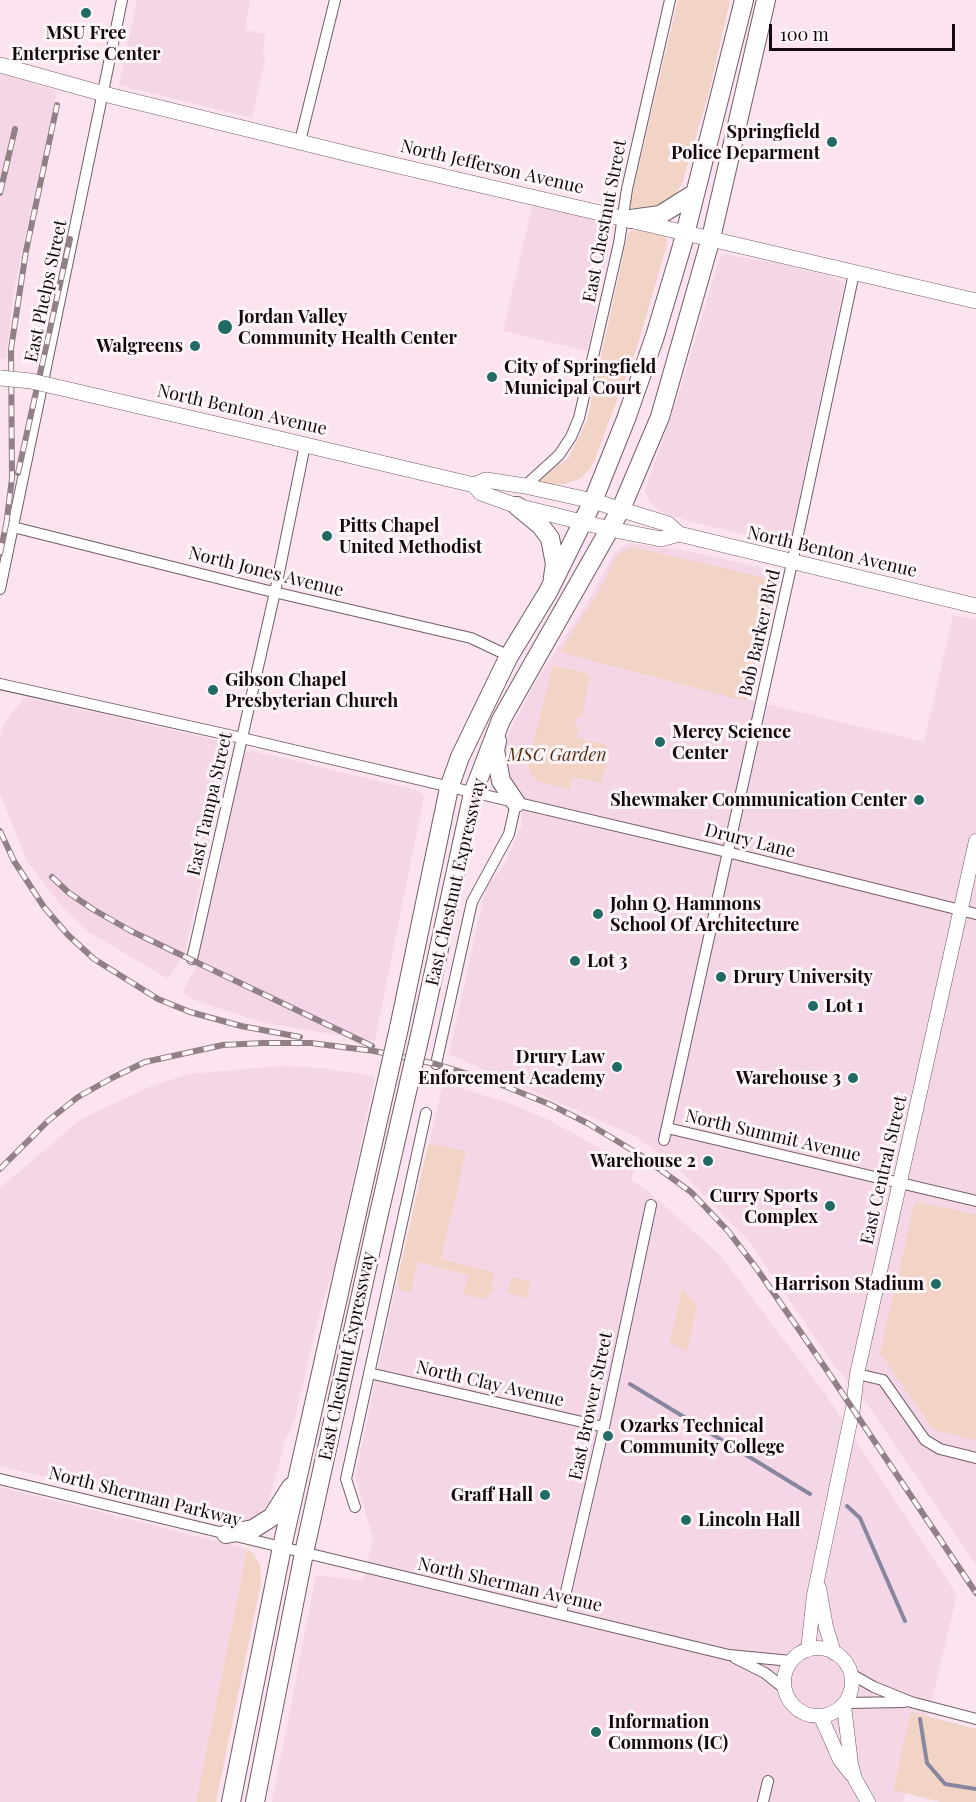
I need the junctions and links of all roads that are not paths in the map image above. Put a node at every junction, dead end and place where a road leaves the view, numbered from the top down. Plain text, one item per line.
1 (122, 0) edge
2 (335, 0) edge
3 (670, 0) edge
4 (744, 0) edge
5 (766, 0) edge
6 (0, 65) edge
7 (104, 94) junction
8 (300, 141) junction
9 (695, 193) junction
10 (626, 218) junction
11 (685, 232) junction
12 (711, 238) junction
13 (854, 273) junction
14 (976, 301) edge
15 (0, 378) edge
16 (305, 445) junction
17 (474, 485) junction
18 (525, 486) junction
19 (593, 501) junction
20 (517, 506) junction
21 (621, 509) junction
22 (583, 522) junction
23 (13, 527) junction
24 (610, 529) junction
25 (679, 534) junction
26 (792, 563) junction
27 (552, 584) junction
28 (0, 589) edge
29 (275, 592) junction
30 (976, 606) edge
31 (509, 656) junction
32 (0, 684) edge
33 (501, 720) junction
34 (242, 738) junction
35 (449, 788) junction
36 (473, 793) junction
37 (516, 803) junction
38 (976, 841) edge
39 (728, 852) junction
40 (961, 910) junction
41 (976, 914) edge
42 (192, 959) dead end
43 (436, 1064) dead end
44 (426, 1113) dead end
45 (667, 1128) junction
46 (664, 1140) dead end
47 (900, 1182) junction
48 (976, 1201) edge
49 (651, 1205) dead end
50 (369, 1373) junction
51 (857, 1374) junction
52 (604, 1426) junction
53 (976, 1458) edge
54 (298, 1475) junction
55 (0, 1479) edge
56 (355, 1507) dead end
57 (226, 1534) junction
58 (282, 1547) junction
59 (304, 1553) junction
60 (818, 1579) junction
61 (561, 1613) junction
62 (808, 1650) junction
63 (834, 1653) junction
64 (729, 1655) junction
65 (791, 1661) junction
66 (851, 1674) junction
67 (785, 1689) junction
68 (911, 1702) junction
69 (845, 1704) junction
70 (820, 1717) junction
71 (976, 1719) edge
72 (855, 1779) junction
73 (768, 1781) dead end
74 (231, 1802) edge
75 (255, 1802) edge
76 (763, 1802) edge
77 (868, 1802) edge

1 - 7 street, East Phelps Street
2 - 8 street
3 - 10 street, East Chestnut Street
4 - 9 main road, East Chestnut Expressway
5 - 12 main road, East Chestnut Expressway
6 - 7 main road, North Jefferson Avenue
7 - 8 main road, North Jefferson Avenue
7 - 23 street, East Phelps Street
8 - 10 main road, North Jefferson Avenue
9 - 10 main road
9 - 11 main road, East Chestnut Expressway
10 - 11 main road, North Jefferson Avenue
10 - 18 street, East Chestnut Street
11 - 12 main road, North Jefferson Avenue
11 - 19 main road, East Chestnut Expressway
12 - 13 main road, North Jefferson Avenue
12 - 21 main road, East Chestnut Expressway
13 - 14 main road, North Jefferson Avenue
13 - 26 street, Bob Barker Blvd
15 - 16 main road, North Benton Avenue, bridge
16 - 17 main road, North Benton Avenue
16 - 29 street, East Tampa Street
17 - 18 main road, North Benton Avenue
17 - 20 main road, North Benton Avenue
18 - 19 main road, North Benton Avenue
19 - 21 main road, North Benton Avenue
19 - 22 main road, East Chestnut Expressway
20 - 22 main road, North Benton Avenue
20 - 27 main road
21 - 24 main road, East Chestnut Expressway
21 - 25 main road, North Benton Avenue
22 - 24 main road, North Benton Avenue
22 - 27 main road, East Chestnut Expressway
23 - 28 street, East Phelps Street
23 - 29 street, North Jones Avenue
24 - 25 main road, North Benton Avenue
24 - 33 main road, East Chestnut Expressway
25 - 26 main road, North Benton Avenue
26 - 30 main road, North Benton Avenue
26 - 39 street, Bob Barker Blvd
27 - 31 main road, East Chestnut Expressway
29 - 31 street, North Jones Avenue
29 - 34 street, East Tampa Street
31 - 35 main road, East Chestnut Expressway
32 - 34 street, Drury Lane
33 - 36 main road, East Chestnut Expressway
33 - 37 main road
34 - 35 street, Drury Lane
34 - 42 street, East Tampa Street
35 - 36 street, Drury Lane
35 - 54 main road, East Chestnut Expressway, bridge
36 - 37 street, Drury Lane
36 - 59 main road, East Chestnut Expressway, bridge
37 - 39 street, Drury Lane
37 - 43 street
38 - 40 street, East Central Street
39 - 40 street, Drury Lane
39 - 45 street, Bob Barker Blvd
40 - 41 street, Drury Lane
40 - 47 street, East Central Street
44 - 50 street
45 - 46 street, Bob Barker Blvd
45 - 47 street, North Summit Avenue
47 - 48 street, North Summit Avenue
47 - 51 street, East Central Street
49 - 52 street, East Brower Street
50 - 52 street, North Clay Avenue
50 - 56 street
51 - 53 street
51 - 60 street, East Central Street
52 - 61 street, East Brower Street
54 - 57 main road
54 - 58 main road, East Chestnut Expressway
55 - 57 street, North Sherman Parkway
57 - 58 street, North Sherman Parkway
58 - 59 street, North Sherman Avenue
58 - 74 main road, East Chestnut Expressway
59 - 61 street, North Sherman Avenue
59 - 75 main road, East Chestnut Expressway
60 - 62 street, East Central Street
60 - 63 street, East Central Street
61 - 64 street, North Sherman Avenue
62 - 63 street
62 - 65 street
63 - 66 street
64 - 65 street, North Sherman Avenue
64 - 67 street, North Sherman Avenue
65 - 67 street
66 - 68 street
66 - 69 street
67 - 70 street
68 - 69 street
68 - 71 street
69 - 70 street
69 - 72 street
70 - 72 street
72 - 77 street
73 - 76 street

